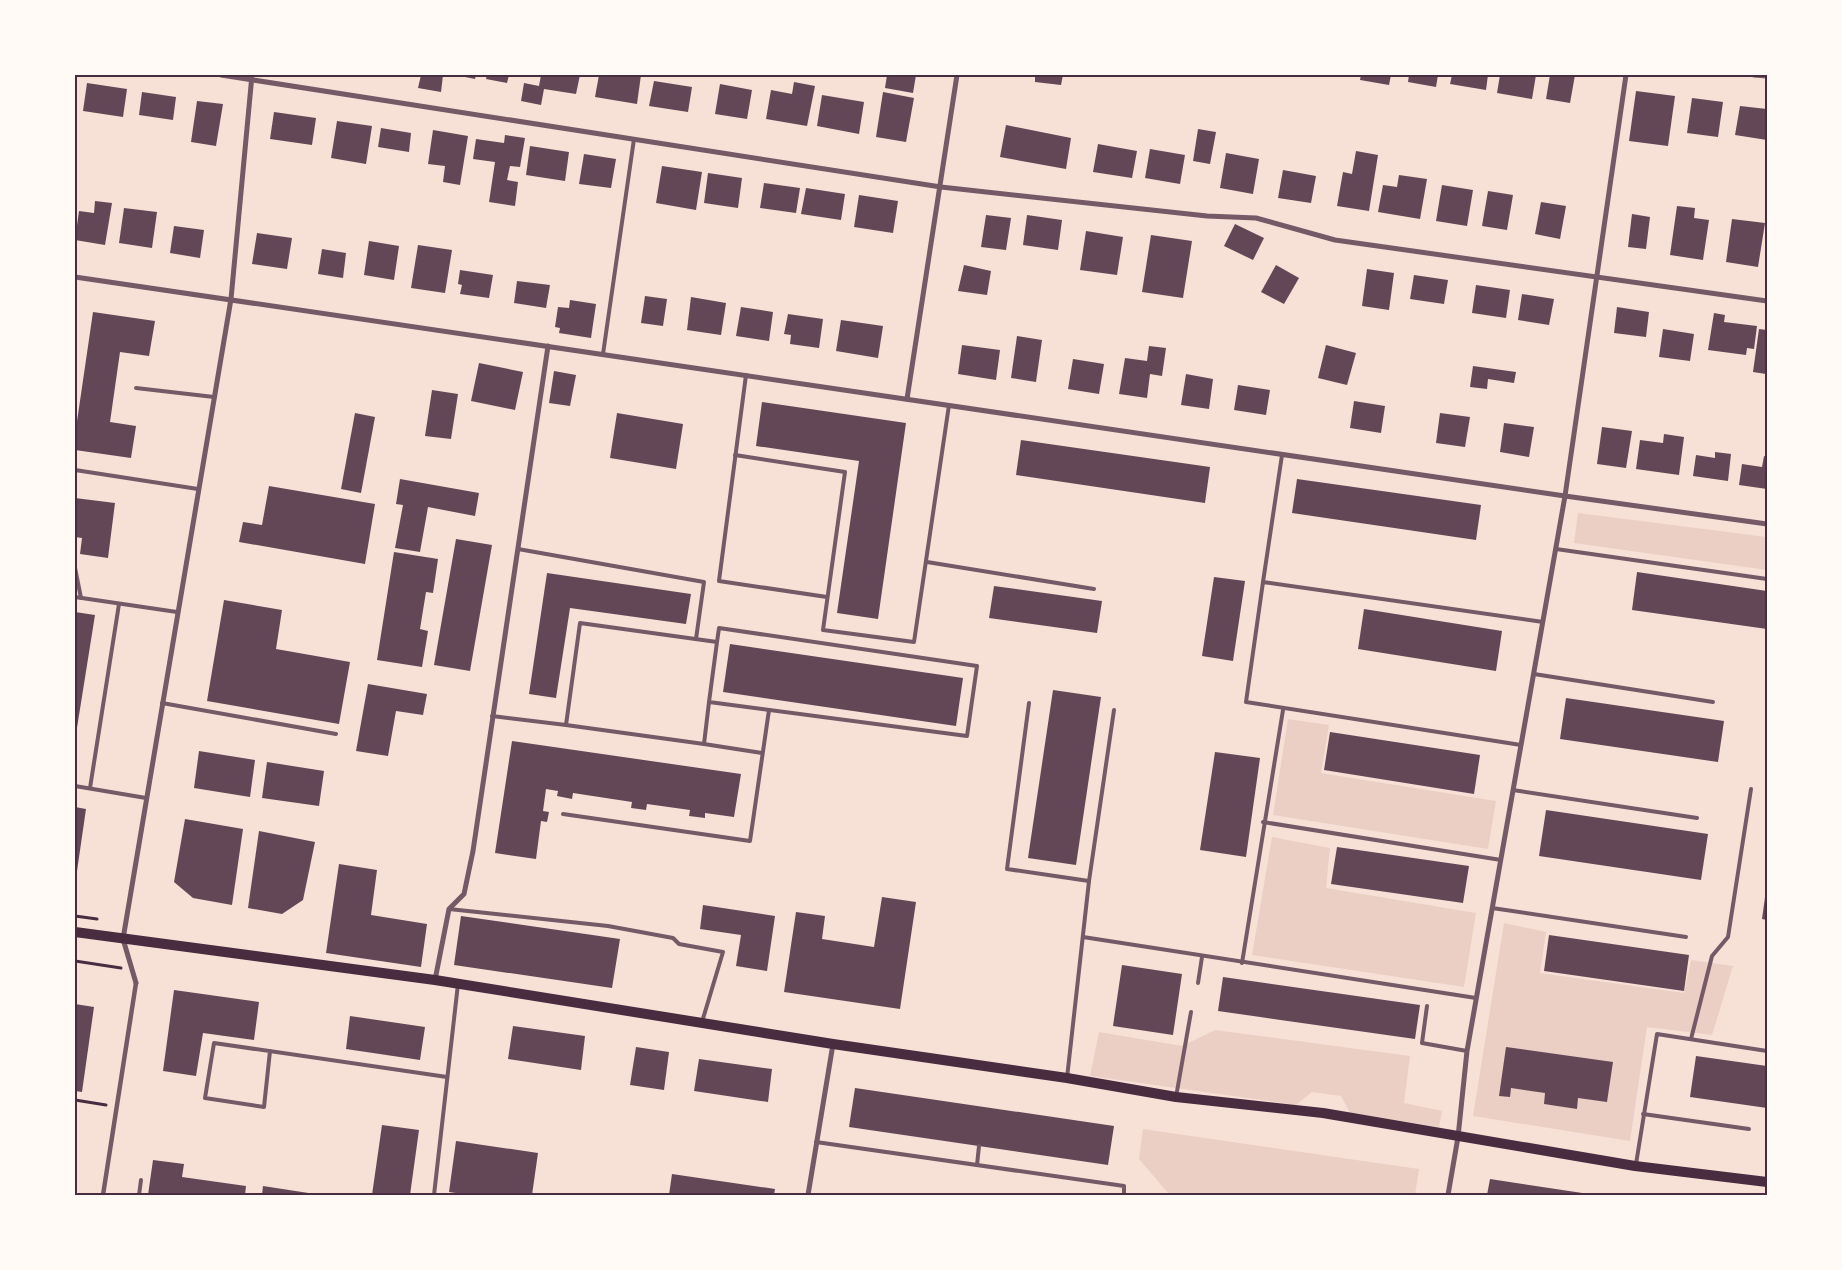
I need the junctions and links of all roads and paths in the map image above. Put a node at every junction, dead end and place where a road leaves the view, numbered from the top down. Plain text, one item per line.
1 (221, 75) edge
2 (957, 75) edge
3 (1626, 75) edge
4 (1754, 75) edge
5 (1767, 76) edge
6 (252, 77) edge
7 (634, 140) junction
8 (941, 187) junction
9 (75, 277) edge
10 (1597, 278) junction
11 (230, 299) junction
12 (1767, 301) edge
13 (548, 346) junction
14 (603, 354) junction
15 (746, 375) junction
16 (136, 388) dead end
17 (214, 398) junction
18 (907, 399) junction
19 (949, 405) junction
20 (736, 455) junction
21 (1282, 455) junction
22 (75, 470) edge
23 (198, 489) junction
24 (1565, 496) junction
25 (1767, 524) edge
26 (518, 549) junction
27 (1556, 549) junction
28 (927, 562) junction
29 (75, 568) edge
30 (1767, 579) edge
31 (1263, 582) junction
32 (1094, 590) dead end
33 (75, 597) edge
34 (827, 597) junction
35 (81, 598) junction
36 (119, 604) junction
37 (177, 612) junction
38 (1543, 622) junction
39 (696, 639) junction
40 (717, 642) junction
41 (1534, 674) junction
42 (709, 702) junction
43 (1713, 702) dead end
44 (162, 703) junction
45 (1029, 703) dead end
46 (769, 710) junction
47 (1114, 710) dead end
48 (1283, 710) junction
49 (492, 716) junction
50 (566, 725) junction
51 (336, 734) dead end
52 (704, 744) junction
53 (1521, 745) junction
54 (762, 753) junction
55 (75, 786) edge
56 (90, 788) junction
57 (1751, 789) dead end
58 (1513, 790) junction
59 (146, 798) junction
60 (563, 814) dead end
61 (1698, 818) dead end
62 (1263, 822) junction
63 (1501, 860) junction
64 (1089, 881) junction
65 (1492, 908) junction
66 (449, 909) junction
67 (75, 932) edge
68 (1686, 937) dead end
69 (1083, 938) junction
70 (123, 939) junction
71 (1202, 957) junction
72 (75, 961) edge
73 (1242, 963) junction
74 (132, 970) junction
75 (435, 980) junction
76 (136, 983) joint
77 (1198, 983) dead end
78 (458, 984) junction
79 (1476, 998) junction
80 (1427, 1006) dead end
81 (1191, 1012) dead end
82 (702, 1022) junction
83 (1691, 1039) junction
84 (833, 1044) junction
85 (270, 1051) junction
86 (1467, 1051) junction
87 (1767, 1051) edge
88 (447, 1077) junction
89 (1067, 1078) junction
90 (1176, 1097) junction
91 (75, 1100) edge
92 (116, 1106) junction
93 (1643, 1114) junction
94 (1749, 1129) dead end
95 (1458, 1137) junction
96 (816, 1142) junction
97 (979, 1146) dead end
98 (978, 1165) junction
99 (1635, 1166) junction
100 (141, 1180) dead end
101 (1767, 1182) edge
102 (103, 1195) edge
103 (139, 1195) edge
104 (434, 1195) edge
105 (808, 1195) edge
106 (1124, 1195) edge
107 (1448, 1195) edge

1 - 6 street
2 - 8 street
3 - 10 street
4 - 5 street
6 - 7 street
6 - 11 street
7 - 8 street
7 - 14 lane
8 - 10 street
8 - 18 street
9 - 11 street
10 - 12 street
10 - 24 street
11 - 13 street
11 - 17 street
13 - 14 street
13 - 26 street
14 - 15 street
15 - 18 street
15 - 20 lane
16 - 17 lane
17 - 23 street
18 - 19 street
19 - 21 street
19 - 28 lane
20 - 34 lane
20 - 34 lane
21 - 24 street
21 - 31 lane
22 - 23 lane
23 - 37 street
24 - 25 street
24 - 27 street
26 - 39 lane
26 - 49 street
27 - 30 lane
27 - 38 street
28 - 32 lane
28 - 34 lane
29 - 35 lane
31 - 38 lane
31 - 48 lane
33 - 35 lane
35 - 36 lane
36 - 37 lane
36 - 56 lane
37 - 44 street
38 - 41 street
39 - 40 lane
39 - 50 lane
40 - 42 lane
40 - 46 lane
41 - 43 lane
41 - 53 street
42 - 46 lane
42 - 52 lane
44 - 51 lane
44 - 59 street
45 - 64 lane
46 - 54 lane
47 - 64 lane
48 - 53 lane
48 - 62 lane
49 - 50 lane
49 - 66 street
50 - 52 lane
52 - 54 lane
53 - 58 street
54 - 60 lane
55 - 56 lane
56 - 59 lane
57 - 83 lane
58 - 61 lane
58 - 63 street
59 - 70 street
62 - 63 lane
62 - 73 lane
63 - 65 street
64 - 69 lane
65 - 68 lane
65 - 79 street
66 - 75 street
66 - 82 lane
67 - 70 main road
69 - 71 lane
69 - 89 lane
70 - 74 street
70 - 75 main road
71 - 73 lane
71 - 77 lane
72 - 74 path
73 - 79 lane
74 - 76 street
75 - 78 main road
76 - 92 street
78 - 82 main road
78 - 88 lane
79 - 86 street
80 - 86 lane
81 - 90 lane
82 - 84 main road
83 - 87 lane
83 - 93 lane
84 - 89 main road
84 - 96 street
85 - 85 lane
85 - 88 lane
86 - 95 street
88 - 104 lane
89 - 90 main road
90 - 95 main road
91 - 92 path
92 - 102 street
93 - 94 lane
93 - 99 lane
95 - 99 main road
95 - 107 street
96 - 98 lane
96 - 105 street
97 - 98 lane
98 - 106 lane
99 - 101 main road
100 - 103 lane

